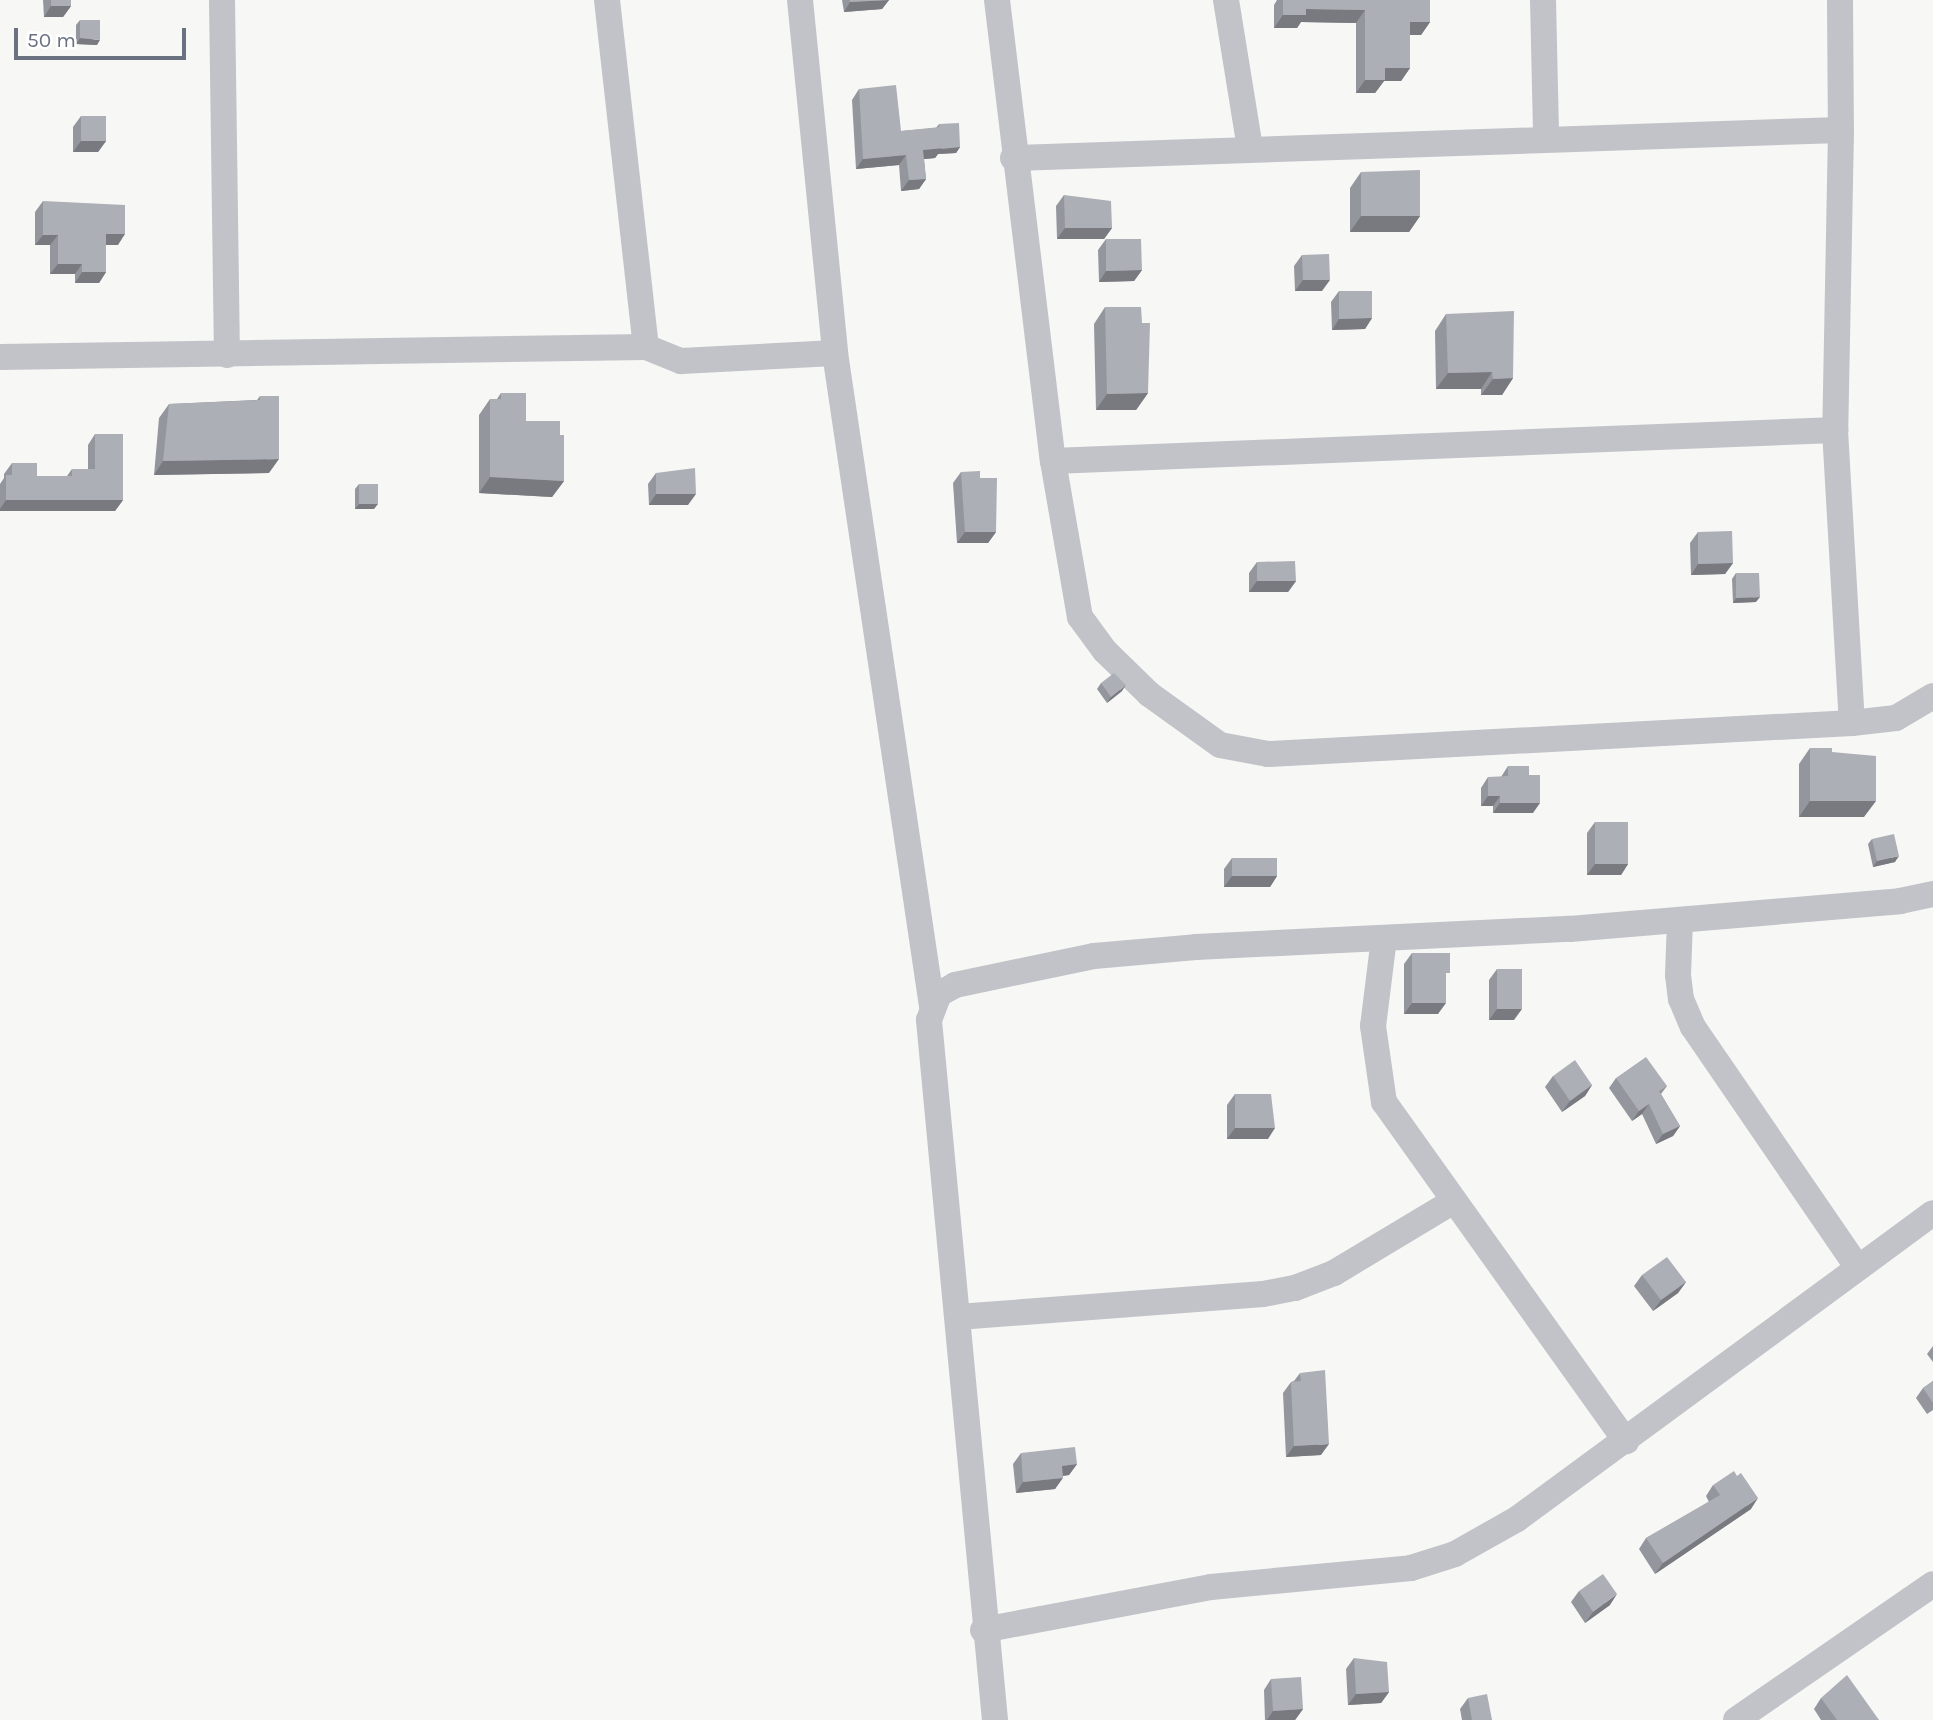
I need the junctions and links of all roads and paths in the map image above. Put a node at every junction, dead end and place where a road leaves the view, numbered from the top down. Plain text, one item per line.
1 (222, 0) edge
2 (607, 0) edge
3 (800, 0) edge
4 (998, 0) edge
5 (1226, 0) edge
6 (1543, 0) edge
7 (1840, 0) edge
8 (1841, 130) junction
9 (1546, 137) junction
10 (1250, 148) junction
11 (1013, 158) junction
12 (646, 347) junction
13 (835, 354) junction
14 (227, 355) junction
15 (0, 357) edge
16 (1835, 430) junction
17 (1053, 461) junction
18 (1933, 696) edge
19 (1852, 723) junction
20 (1933, 894) edge
21 (1680, 920) junction
22 (1384, 938) junction
23 (932, 1006) junction
24 (1454, 1201) junction
25 (1933, 1213) edge
26 (1857, 1268) junction
27 (958, 1317) junction
28 (1626, 1441) junction
29 (1933, 1584) edge
30 (984, 1630) junction
31 (995, 1720) edge
32 (1736, 1720) edge

1 - 14 street
2 - 12 street
3 - 13 street
4 - 11 street
5 - 10 street
6 - 9 street
7 - 8 street
8 - 9 street
8 - 16 street
9 - 10 street
10 - 11 street
11 - 17 street
12 - 13 street
12 - 14 street
13 - 23 street
14 - 15 street
16 - 17 street
16 - 19 street
17 - 19 street
18 - 19 street
20 - 21 street
21 - 22 street
21 - 26 street
22 - 23 street
22 - 24 street
23 - 27 street
24 - 27 street
24 - 28 street
25 - 26 street
26 - 28 street
27 - 30 street
28 - 30 street
29 - 32 street
30 - 31 street

